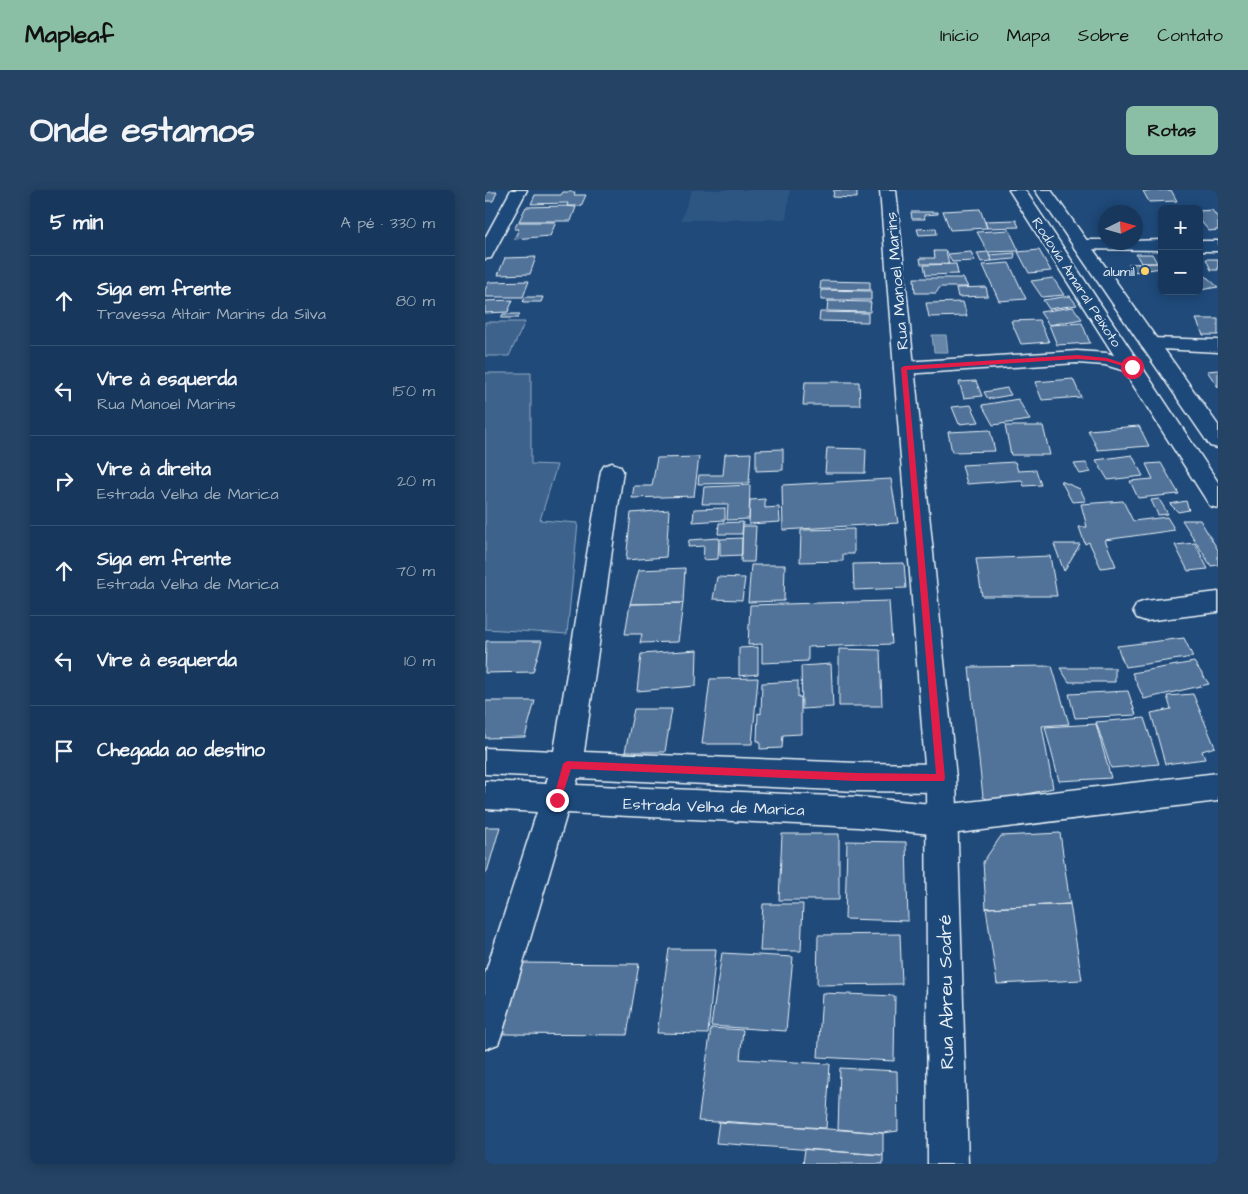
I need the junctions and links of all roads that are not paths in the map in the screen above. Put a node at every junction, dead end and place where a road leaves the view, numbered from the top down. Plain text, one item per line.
1 (519, 190) edge
2 (888, 190) edge
3 (1017, 190) edge
4 (1043, 190) edge
5 (1081, 245) junction
6 (1158, 245) edge
7 (1203, 246) edge
8 (1218, 246) edge
9 (485, 254) edge
10 (1113, 337) junction
11 (1151, 344) junction
12 (1218, 346) edge
13 (1077, 357) junction
14 (1132, 367) junction
15 (904, 368) junction
16 (1218, 441) edge
17 (612, 471) dead end
18 (1218, 500) edge
19 (1218, 602) edge
20 (1146, 611) dead end
21 (485, 761) edge
22 (567, 764) junction
23 (941, 778) junction
24 (1218, 788) edge
25 (485, 796) edge
26 (557, 800) junction
27 (942, 820) junction
28 (485, 1031) edge
29 (948, 1164) edge

1 - 9 main road
2 - 15 main road, Rua Manoel Marins
3 - 10 main road, Rodovia Amaral Peixoto
4 - 5 main road, Rodovia Amaral Peixoto
5 - 6 main road
5 - 11 main road, Rodovia Amaral Peixoto
7 - 8 main road
10 - 13 main road
10 - 14 main road, Rodovia Amaral Peixoto
11 - 12 main road
11 - 16 main road, Rodovia Amaral Peixoto
13 - 14 main road
13 - 15 main road
14 - 18 main road, Rodovia Amaral Peixoto
15 - 23 main road, Rua Manoel Marins
17 - 22 main road
19 - 20 main road
21 - 22 main road
22 - 23 main road
22 - 26 main road
23 - 27 main road, Rua Manoel Marins
24 - 27 main road, Estrada Velha de Marica
25 - 26 main road, Estrada Velha de Marica
26 - 27 main road, Estrada Velha de Marica
26 - 28 main road
27 - 29 main road, Rua Abreu Sodré

